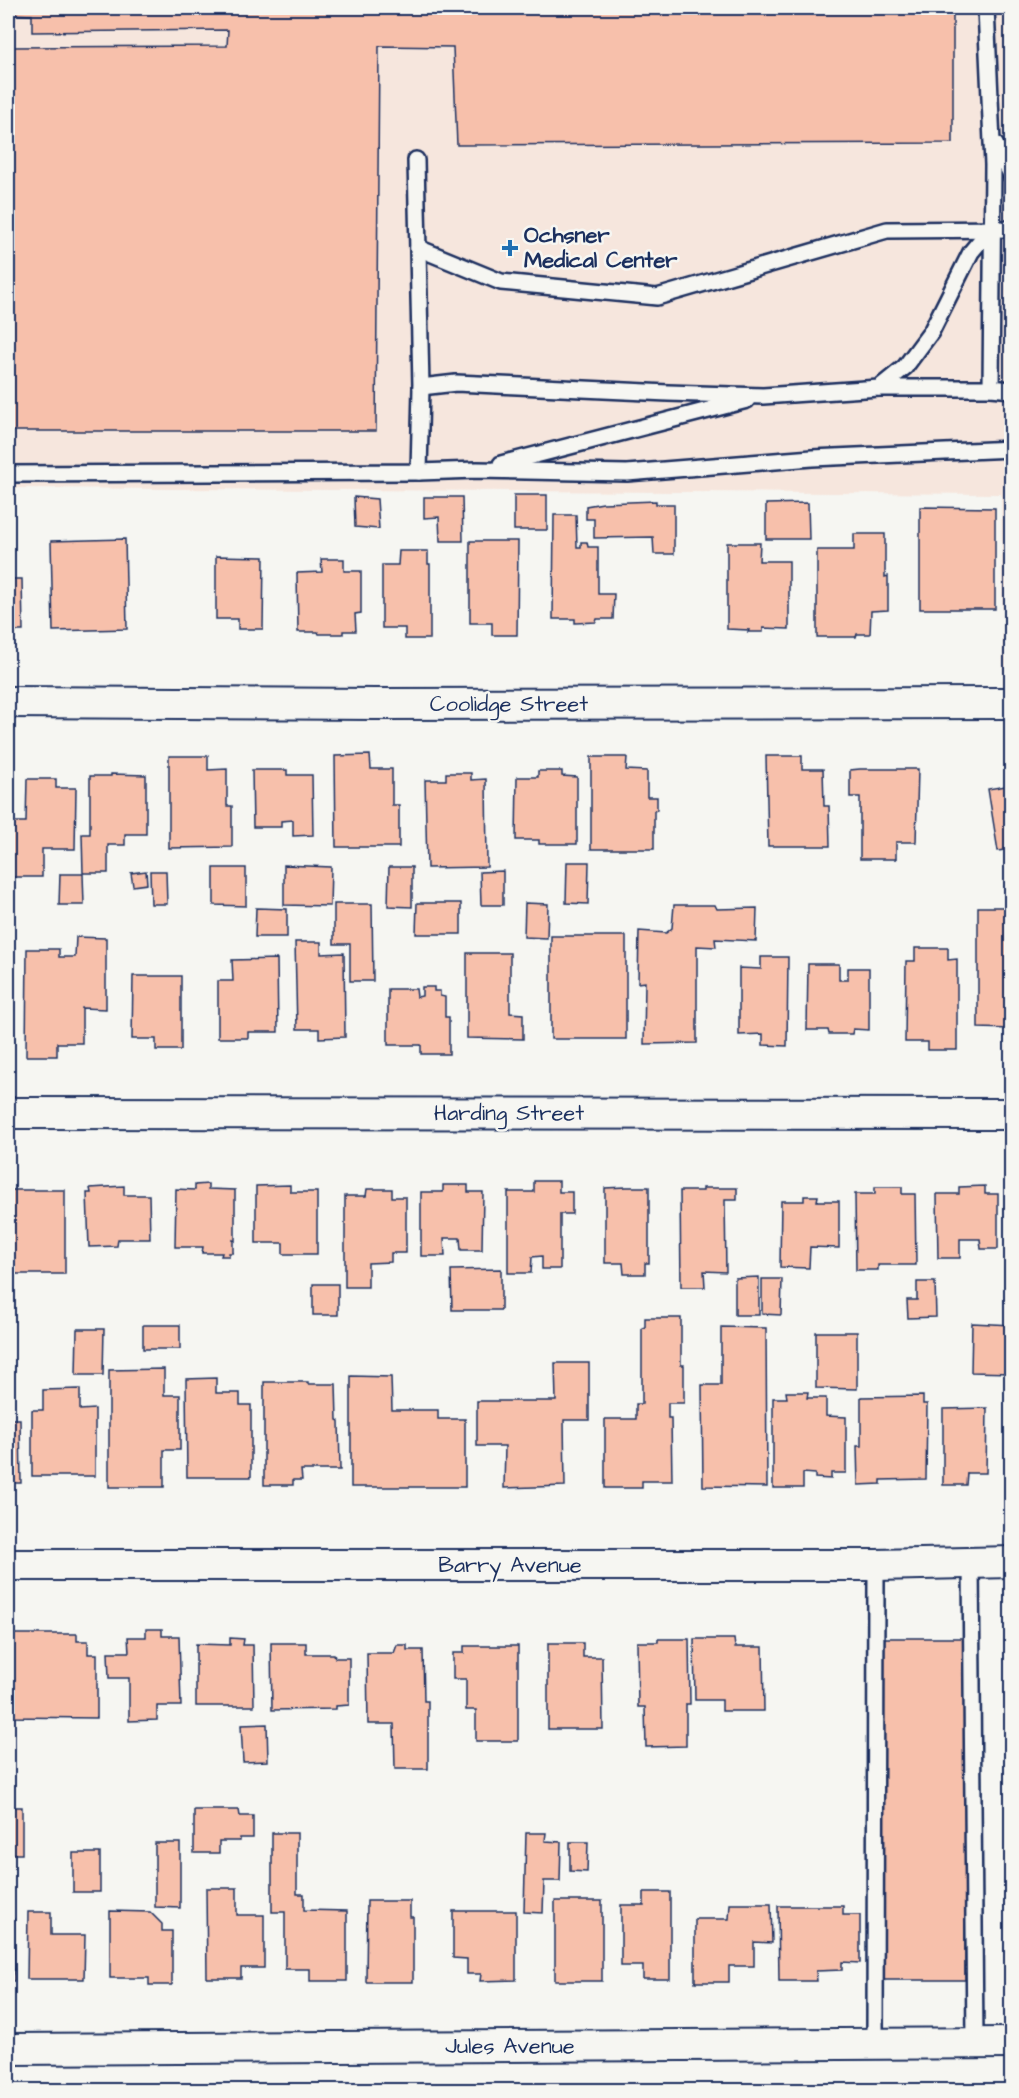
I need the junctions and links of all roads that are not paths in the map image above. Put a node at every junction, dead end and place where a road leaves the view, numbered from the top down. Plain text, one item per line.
1 (986, 8) edge
2 (992, 138) junction
3 (416, 160) dead end
4 (1011, 176) edge
5 (992, 227) junction
6 (1011, 228) edge
7 (418, 248) junction
8 (421, 387) junction
9 (879, 388) junction
10 (992, 388) junction
11 (1011, 390) edge
12 (763, 396) junction
13 (1011, 449) edge
14 (477, 470) junction
15 (419, 472) junction
16 (8, 474) edge
17 (8, 702) edge
18 (1011, 703) edge
19 (8, 1113) edge
20 (1011, 1114) edge
21 (1011, 1562) edge
22 (971, 1563) junction
23 (8, 1565) edge
24 (876, 1565) junction
25 (975, 2043) junction
26 (1011, 2043) edge
27 (875, 2044) junction
28 (8, 2049) edge

1 - 2 lane
2 - 4 lane
2 - 5 lane
3 - 7 lane
5 - 6 lane
5 - 7 lane
5 - 9 lane
5 - 10 lane
7 - 8 lane
8 - 12 lane
8 - 15 lane
9 - 10 lane
9 - 12 lane
10 - 11 lane
12 - 14 lane
13 - 14 lane
14 - 15 lane
15 - 16 lane
17 - 18 street, Coolidge Street
19 - 20 street, Harding Street
21 - 22 street, Barry Avenue
22 - 24 street, Barry Avenue
22 - 25 lane
23 - 24 street, Barry Avenue
24 - 27 lane
25 - 26 street, Jules Avenue
25 - 27 street, Jules Avenue
27 - 28 street, Jules Avenue

